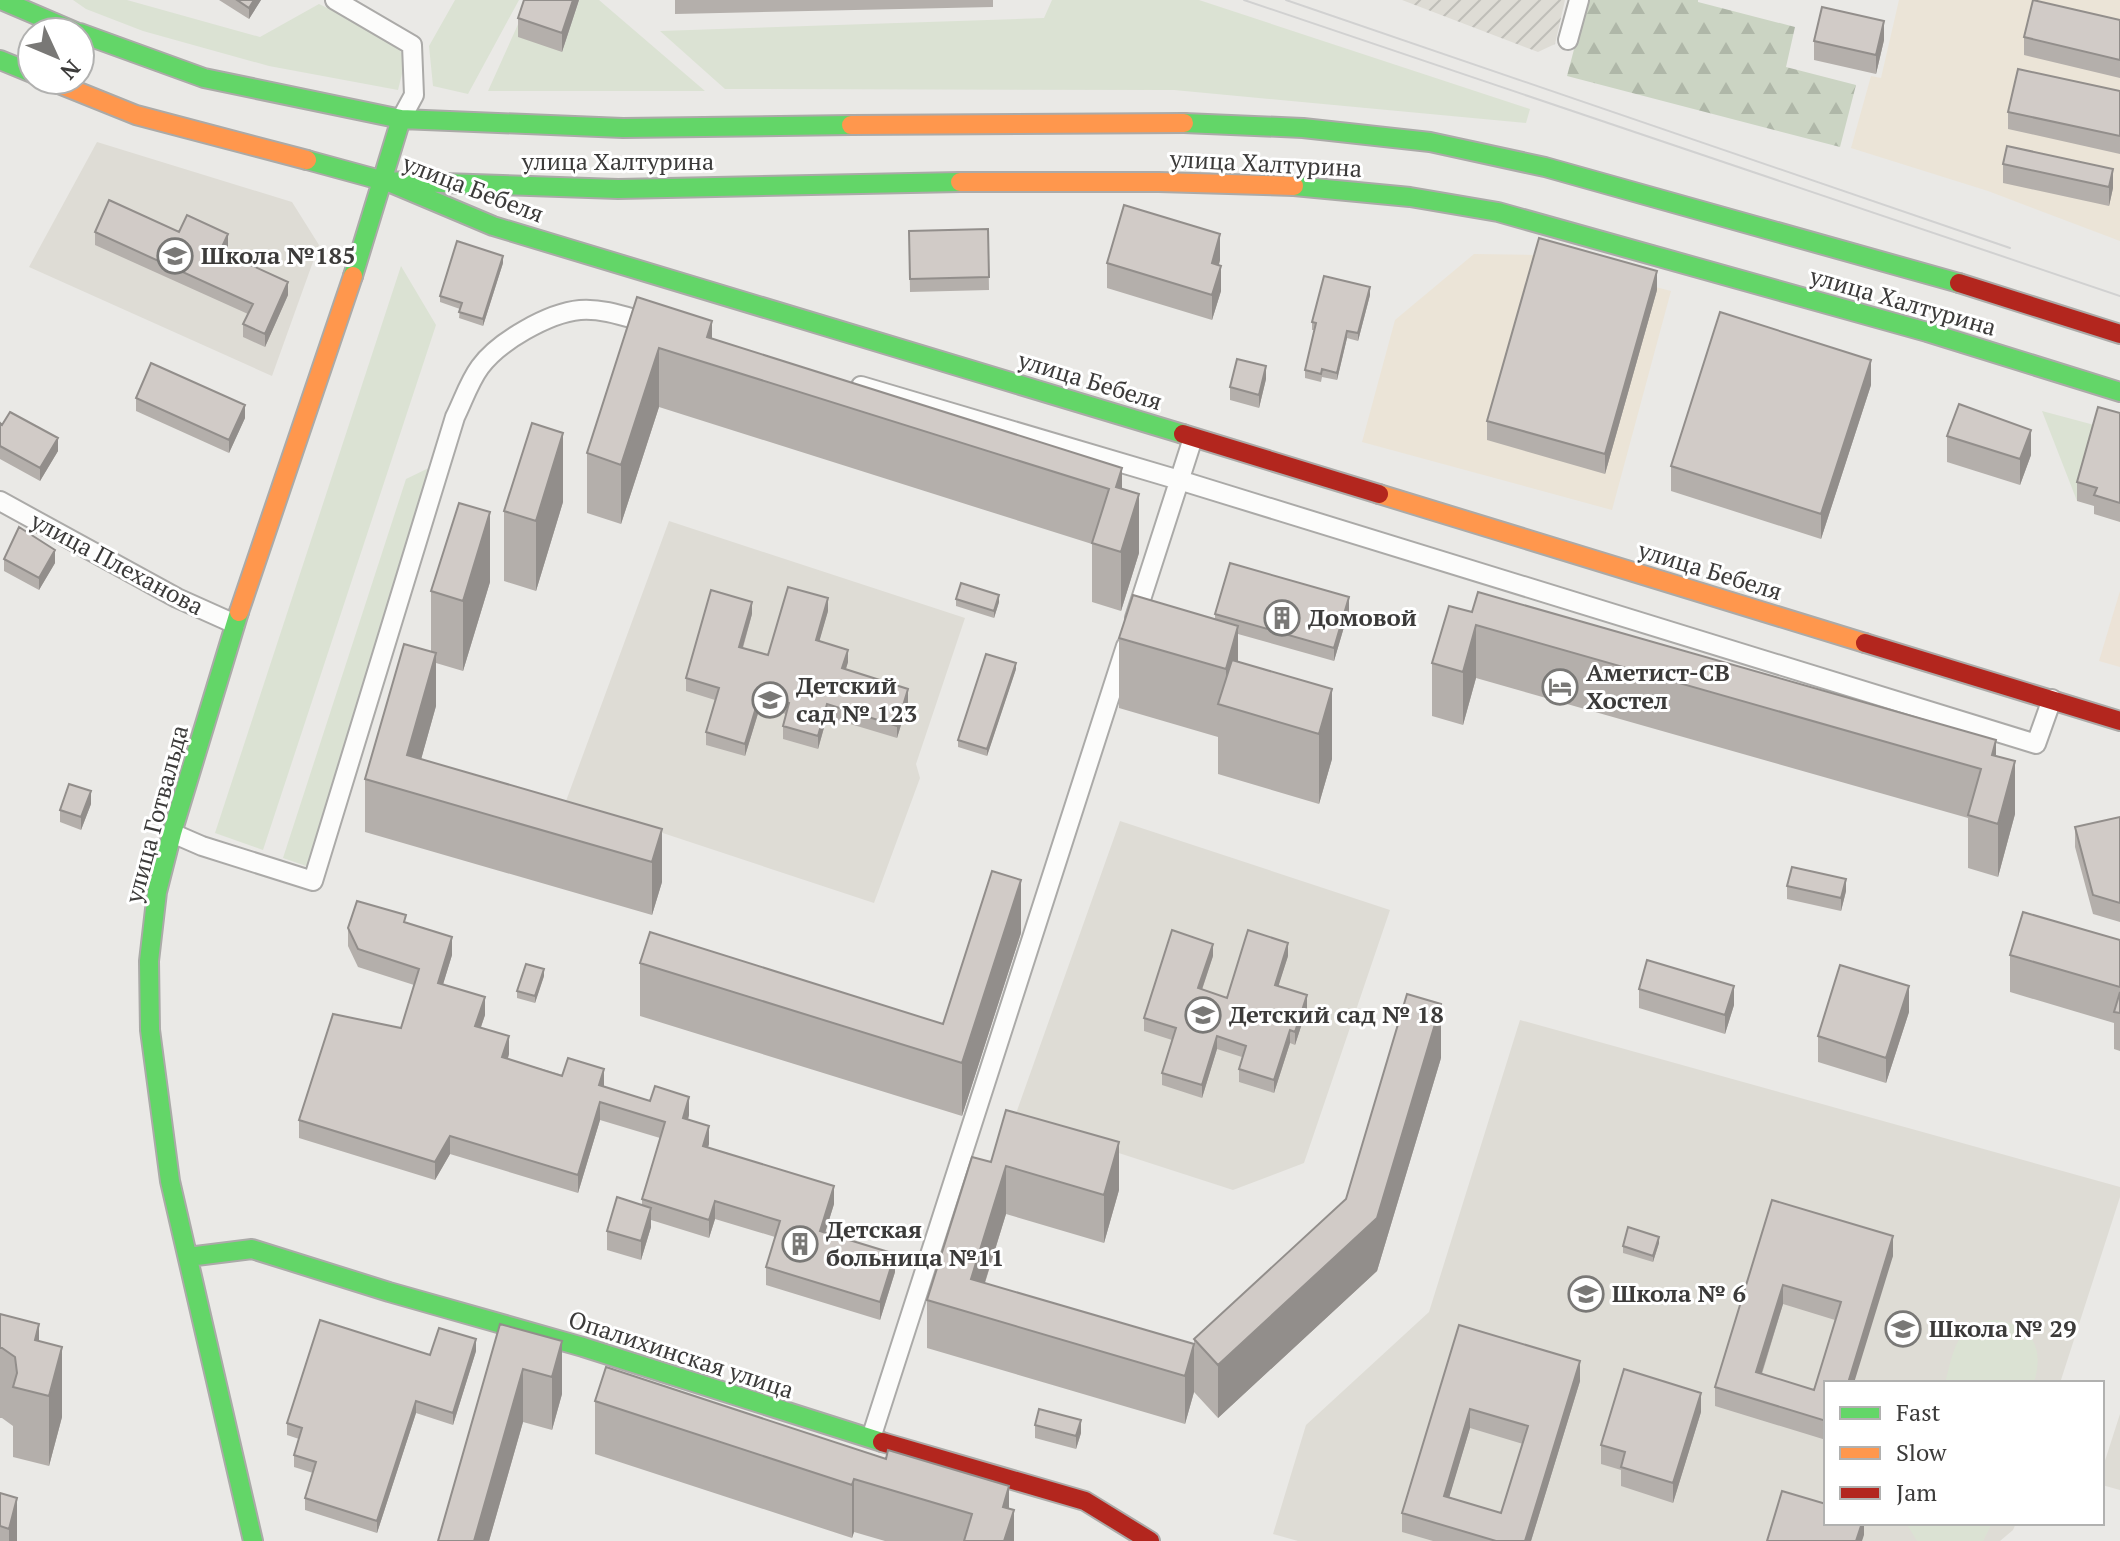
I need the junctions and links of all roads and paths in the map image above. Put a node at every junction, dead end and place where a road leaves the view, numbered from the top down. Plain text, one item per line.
1 (1, 0) edge
2 (335, 0) edge
3 (1579, 0) edge
4 (56, 16) edge
5 (96, 39) edge
6 (1568, 40) dead end
7 (89, 96) edge
8 (401, 119) junction
9 (384, 181) junction
10 (676, 331) edge
11 (2120, 334) edge
12 (843, 381) edge
13 (2120, 392) edge
14 (1193, 438) junction
15 (1179, 480) junction
16 (0, 501) edge
17 (235, 624) junction
18 (2052, 699) junction
19 (2120, 721) edge
20 (172, 833) junction
21 (188, 1257) junction
22 (871, 1438) junction
23 (253, 1541) edge
24 (1150, 1541) edge

1 - 4 main road, улица Бебеля
2 - 8 street
3 - 6 street
5 - 8 main road, улица Бебеля
7 - 9 main road, улица Бебеля
8 - 9 main road, улица Готвальда
8 - 11 main road, улица Халтурина
9 - 13 main road, улица Халтурина
9 - 14 main road, улица Бебеля
9 - 17 main road, улица Готвальда
10 - 20 street
12 - 15 street
14 - 15 street
14 - 18 main road, улица Бебеля
15 - 18 street
15 - 22 street
16 - 17 street, улица Плеханова
17 - 20 main road, улица Готвальда
18 - 19 main road, улица Бебеля
20 - 21 main road, улица Готвальда
21 - 22 main road, Опалихинская улица
21 - 23 main road, улица Готвальда
22 - 24 main road, Опалихинская улица

